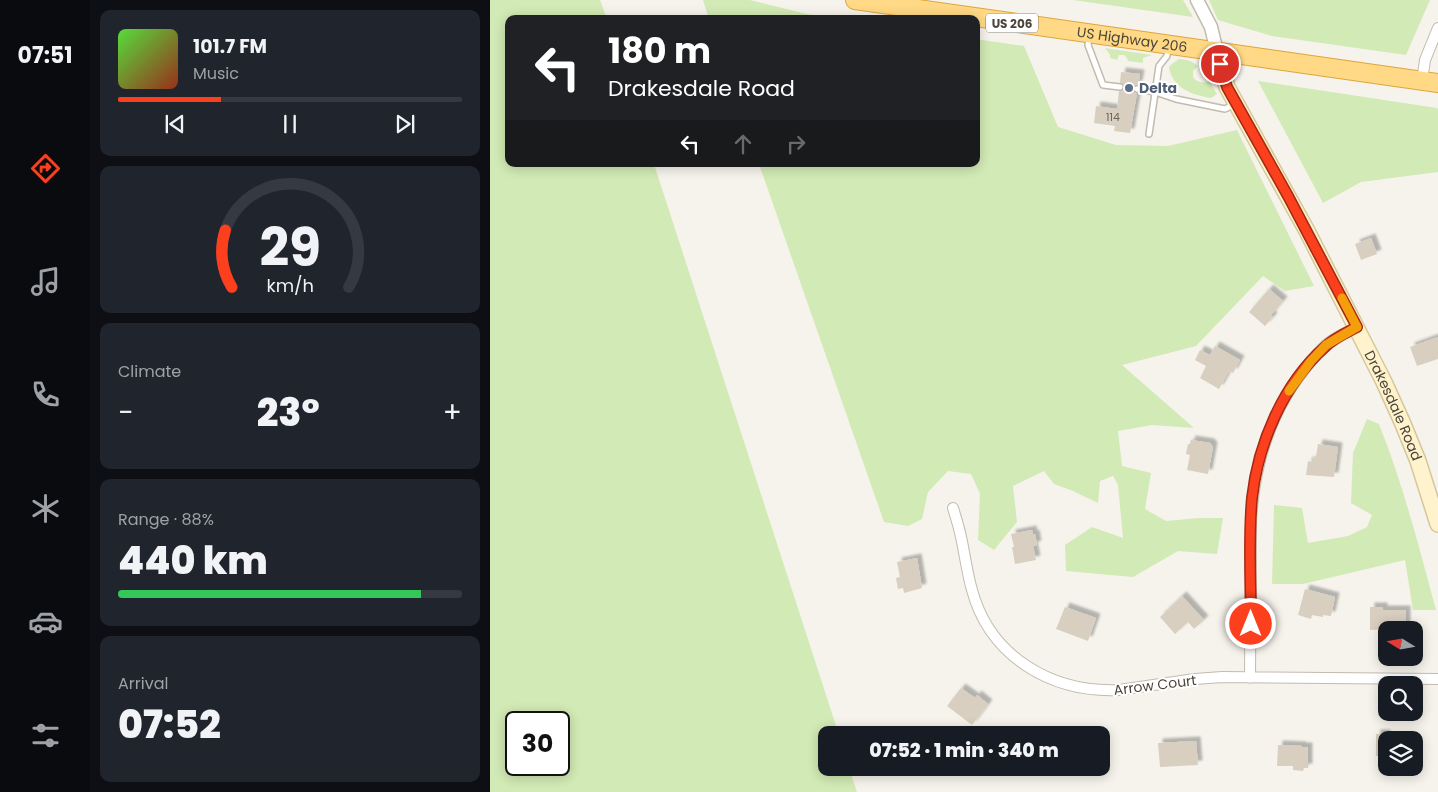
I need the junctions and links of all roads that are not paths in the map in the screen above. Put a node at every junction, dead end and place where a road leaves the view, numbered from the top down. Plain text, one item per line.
1 (855, 0) edge
2 (1197, 0) edge
3 (959, 15) edge
4 (980, 18) edge
5 (1438, 28) edge
6 (1090, 34) junction
7 (1169, 45) junction
8 (1217, 52) junction
9 (1430, 82) edge
10 (1120, 87) dead end
11 (1137, 89) dead end
12 (1155, 92) junction
13 (1236, 104) junction
14 (1149, 134) dead end
15 (1357, 327) junction
16 (953, 508) dead end
17 (1438, 524) edge
18 (1250, 678) junction
19 (1438, 679) edge

1 - 3 highway, US Highway 206 / US 206
2 - 8 street
4 - 6 highway, US Highway 206 / US 206
5 - 9 street
6 - 7 highway, US Highway 206 / US 206
6 - 10 lane
7 - 8 highway, US Highway 206 / US 206
7 - 12 lane
8 - 9 highway, US Highway 206 / US 206
8 - 13 main road, Drakesdale Road
11 - 12 lane
12 - 13 lane
12 - 14 lane
13 - 15 main road, Drakesdale Road
15 - 17 main road, Drakesdale Road
15 - 18 street
16 - 18 street, Arrow Court
18 - 19 street, Arrow Court

